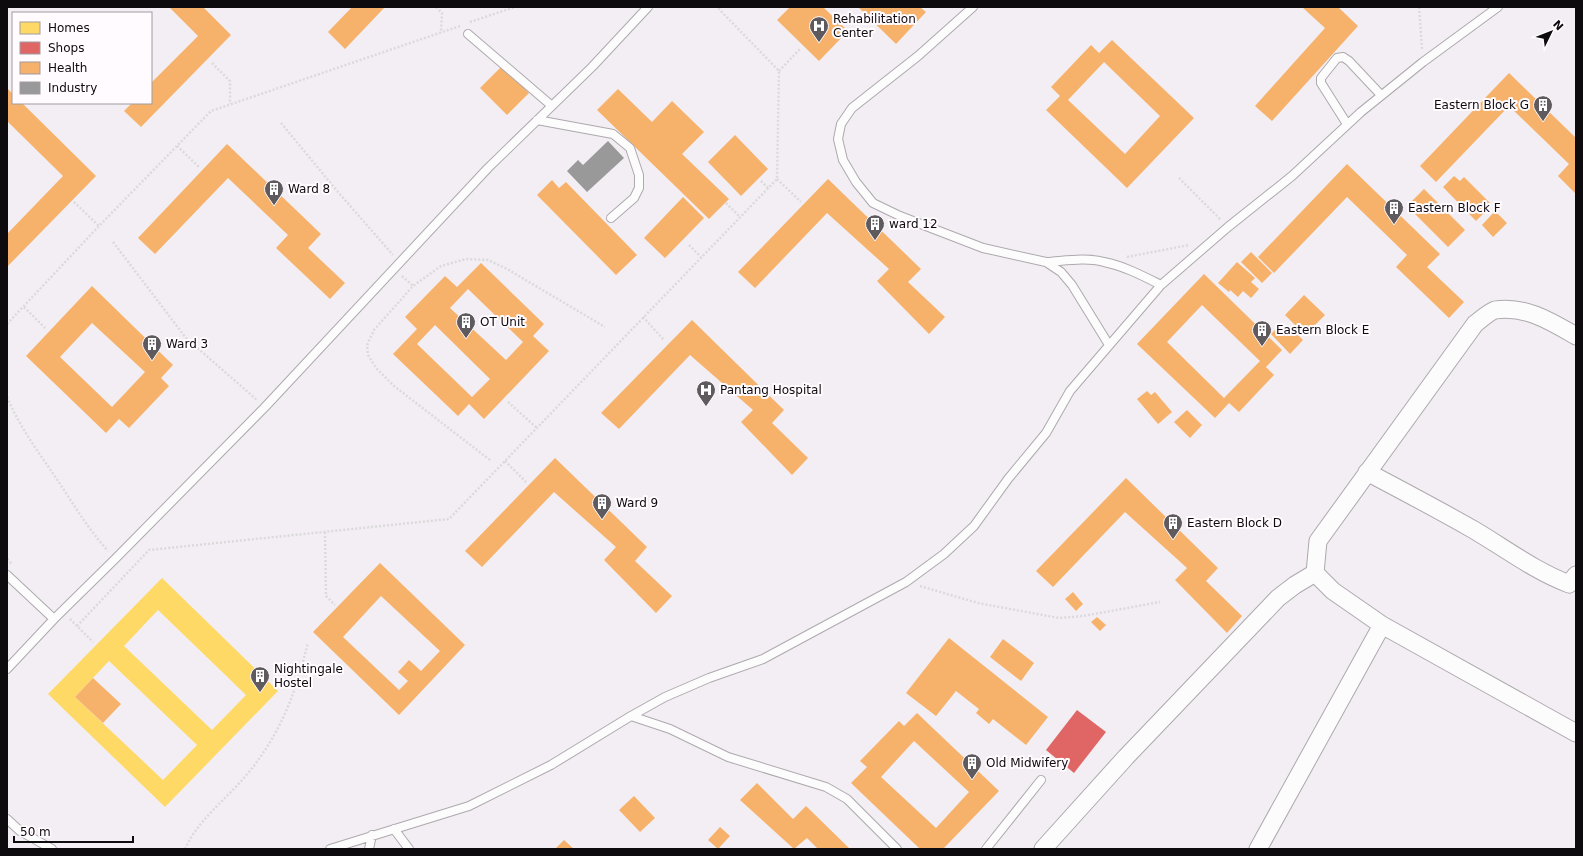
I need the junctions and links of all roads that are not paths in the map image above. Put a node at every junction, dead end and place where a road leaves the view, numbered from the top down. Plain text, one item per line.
1 (648, 7) edge
2 (973, 7) edge
3 (1498, 7) edge
4 (468, 34) dead end
5 (1381, 95) junction
6 (552, 106) junction
7 (537, 120) junction
8 (1347, 124) junction
9 (611, 218) dead end
10 (1046, 262) junction
11 (1161, 285) junction
12 (1576, 336) edge
13 (1108, 345) junction
14 (1367, 472) junction
15 (1315, 573) junction
16 (7, 575) edge
17 (1574, 584) edge
18 (54, 619) junction
19 (1382, 624) junction
20 (7, 669) edge
21 (631, 716) junction
22 (1576, 733) edge
23 (1041, 780) dead end
24 (7, 819) edge
25 (394, 829) junction
26 (372, 835) junction
27 (52, 849) edge
28 (330, 849) edge
29 (369, 849) edge
30 (409, 849) edge
31 (897, 849) edge
32 (986, 849) edge
33 (1043, 849) edge
34 (1258, 849) edge

1 - 6 lane
2 - 10 lane
3 - 5 lane
4 - 6 lane
5 - 8 lane
5 - 8 lane
6 - 7 lane
7 - 9 lane
7 - 18 lane
8 - 11 lane
10 - 11 lane
10 - 13 lane
11 - 13 lane
12 - 14 street
13 - 21 lane
14 - 15 street
14 - 17 street
15 - 19 street
15 - 33 street
16 - 18 lane
18 - 20 lane
19 - 22 street
19 - 34 street
21 - 25 lane
21 - 31 lane
23 - 32 lane
24 - 27 lane
25 - 26 lane
25 - 30 lane
26 - 28 lane
26 - 29 lane

